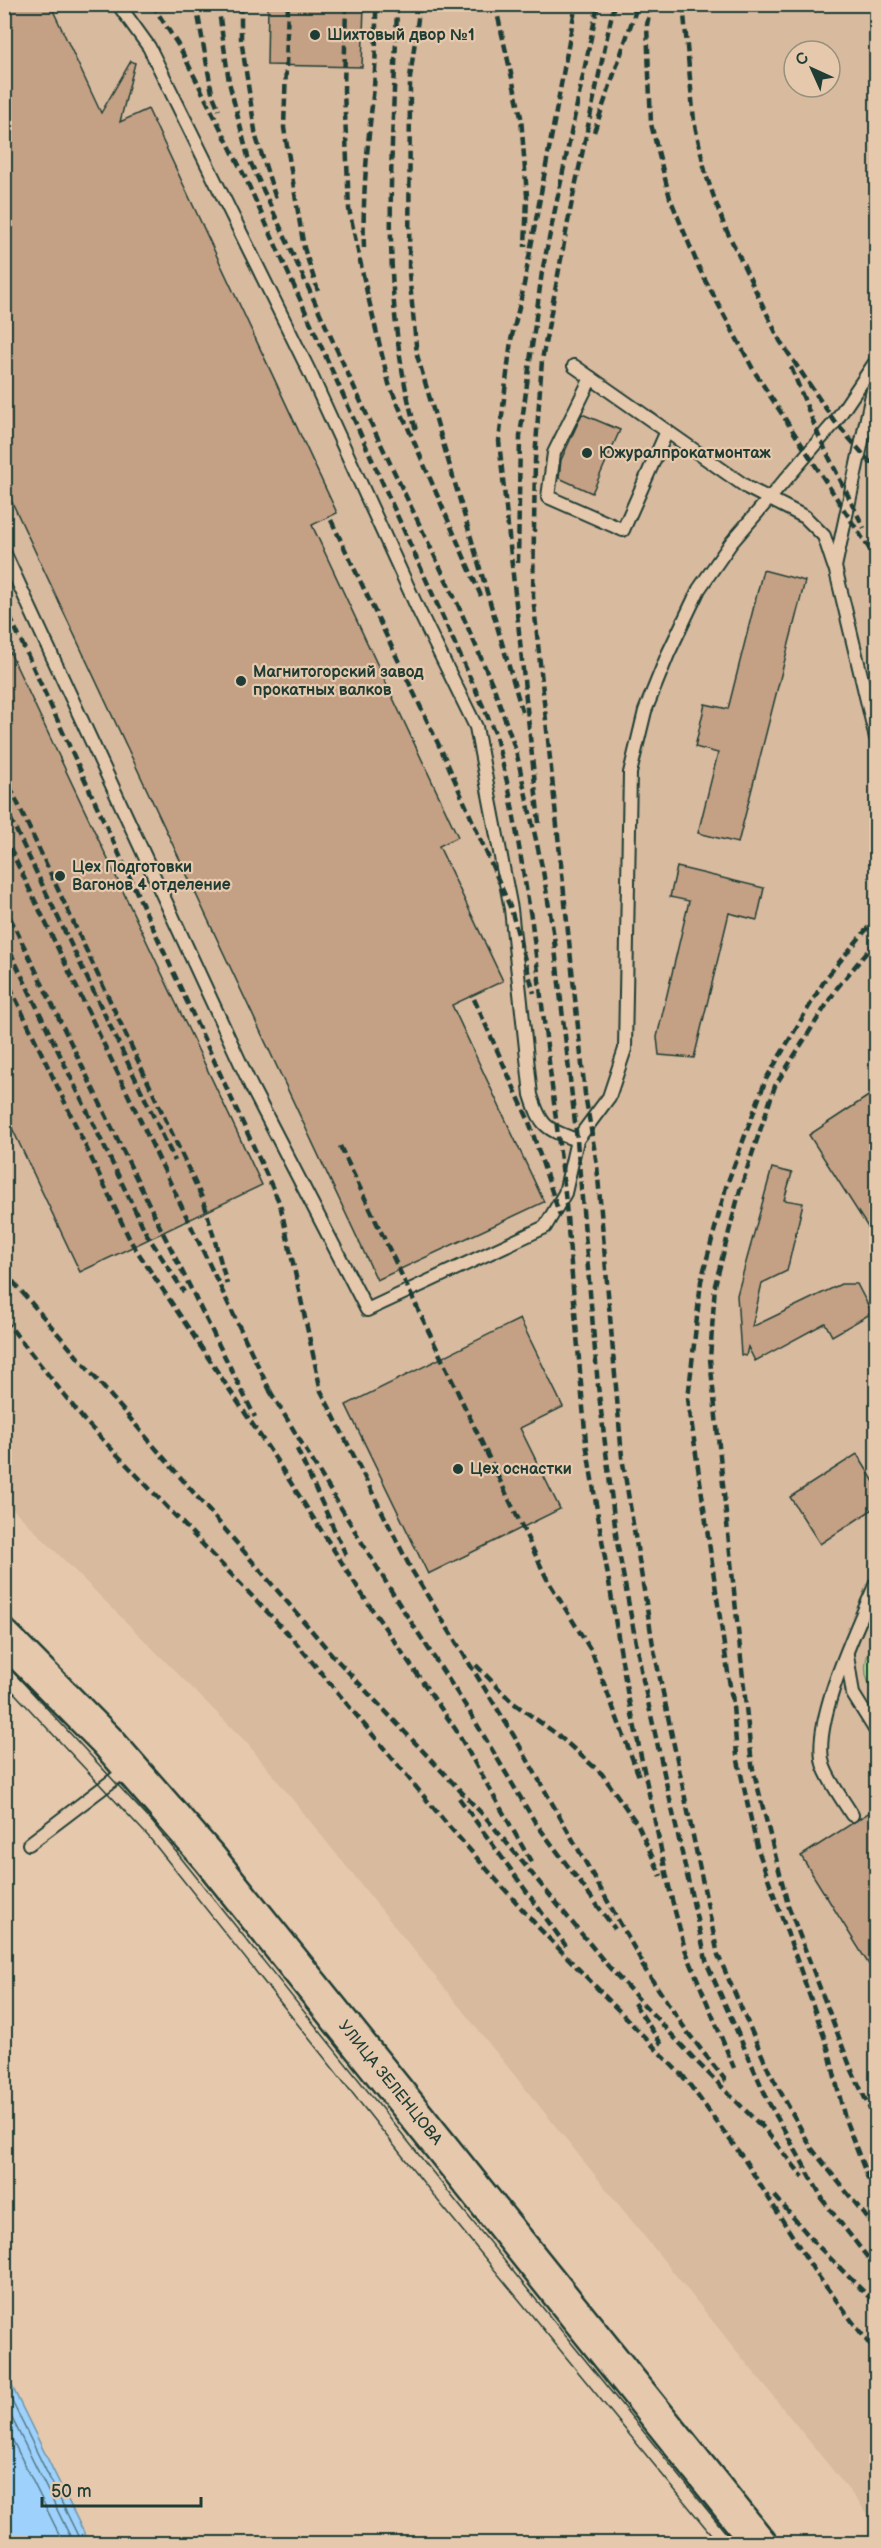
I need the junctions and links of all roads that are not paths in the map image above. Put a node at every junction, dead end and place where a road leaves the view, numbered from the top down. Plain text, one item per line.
1 (118, 4) edge
2 (876, 361) edge
3 (574, 366) dead end
4 (876, 376) edge
5 (591, 378) junction
6 (667, 431) junction
7 (768, 499) junction
8 (4, 552) edge
9 (835, 567) junction
10 (876, 738) edge
11 (577, 1140) junction
12 (876, 1583) edge
13 (4, 1637) edge
14 (847, 1651) junction
15 (876, 1731) edge
16 (130, 1767) junction
17 (852, 1815) dead end
18 (29, 1844) dead end
19 (760, 2544) edge

1 - 11 lane
2 - 7 lane
3 - 5 lane
4 - 9 lane
5 - 6 lane
5 - 6 lane
6 - 7 lane
7 - 9 lane
7 - 11 lane
8 - 11 lane
9 - 10 lane
12 - 14 lane
13 - 16 main road, УЛИЦА ЗЕЛЕНЦОВА
14 - 15 lane
14 - 17 lane
16 - 18 lane
16 - 19 main road, УЛИЦА ЗЕЛЕНЦОВА

